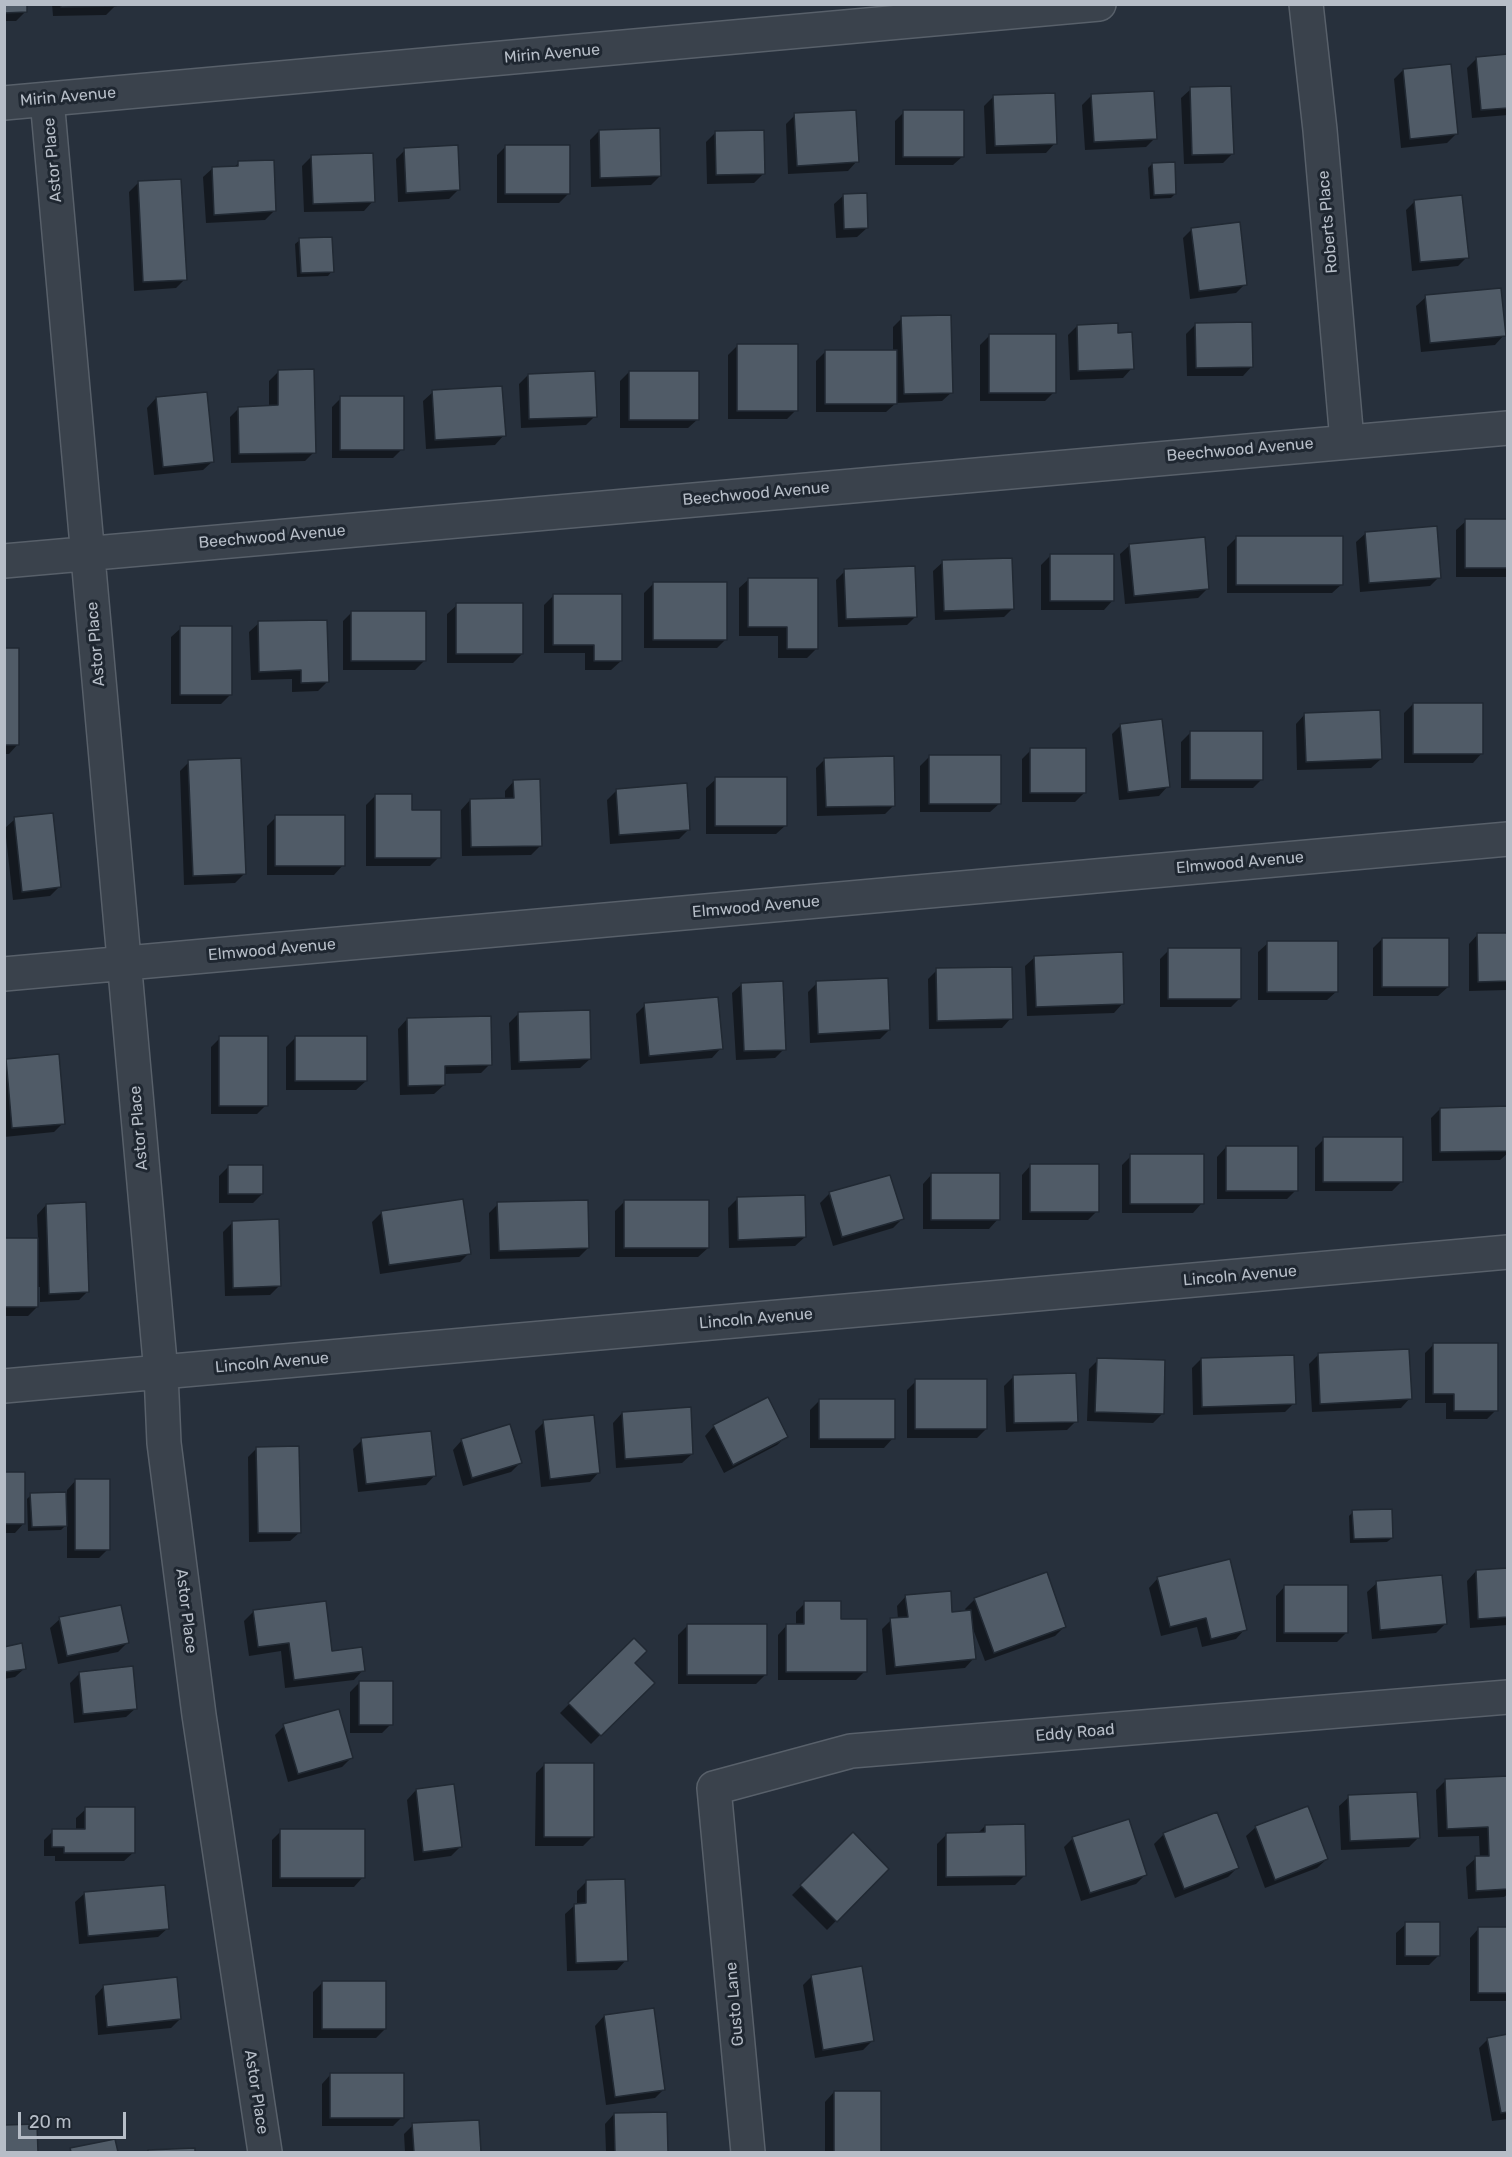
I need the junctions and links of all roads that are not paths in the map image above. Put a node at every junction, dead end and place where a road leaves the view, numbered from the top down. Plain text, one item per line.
1 (1099, 4) edge
2 (1306, 4) edge
3 (47, 99) junction
4 (4, 103) edge
5 (1508, 428) edge
6 (1347, 441) junction
7 (88, 554) junction
8 (4, 561) edge
9 (1508, 839) edge
10 (124, 963) junction
11 (4, 974) edge
12 (1508, 1252) edge
13 (160, 1372) junction
14 (4, 1386) edge
15 (1508, 1697) edge
16 (721, 1856) joint
17 (265, 2152) edge
18 (748, 2152) edge

1 - 3 street, Mirin Avenue
2 - 6 street, Roberts Place
3 - 4 street, Mirin Avenue
3 - 7 street, Astor Place
5 - 6 street, Beechwood Avenue
6 - 7 street, Beechwood Avenue
7 - 8 street, Beechwood Avenue
7 - 10 street, Astor Place
9 - 10 street, Elmwood Avenue
10 - 11 street, Elmwood Avenue
10 - 13 street, Astor Place
12 - 13 street, Lincoln Avenue
13 - 14 street, Lincoln Avenue
13 - 17 street, Astor Place
15 - 16 street, Eddy Road
16 - 18 street, Gusto Lane

